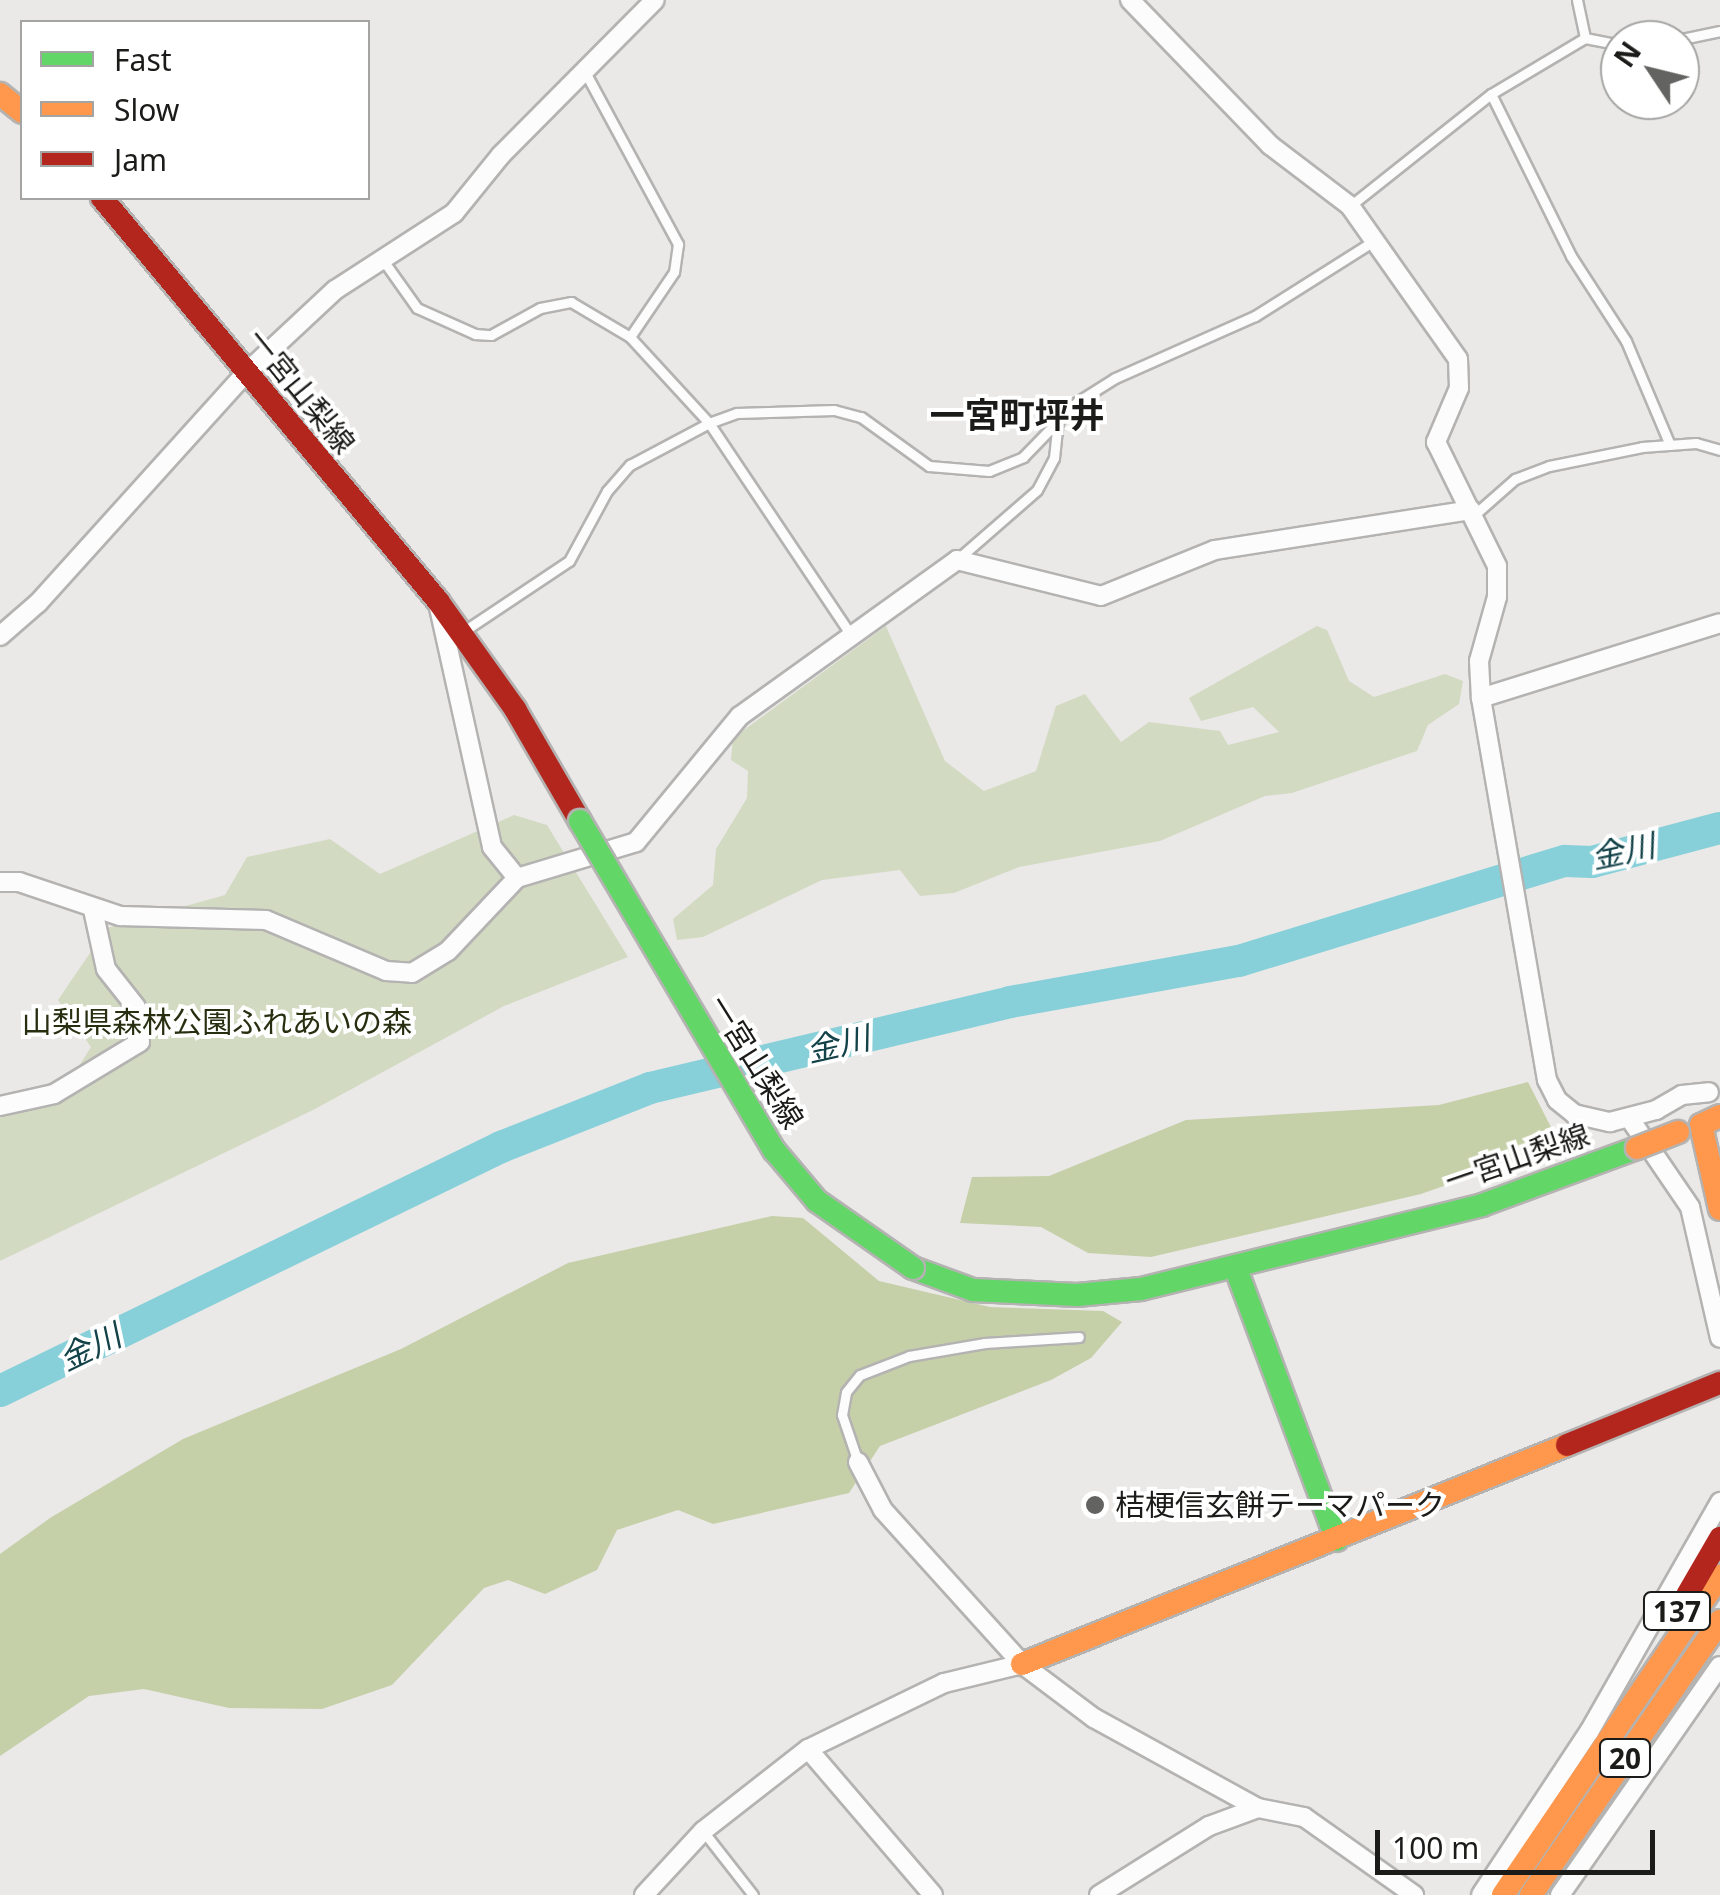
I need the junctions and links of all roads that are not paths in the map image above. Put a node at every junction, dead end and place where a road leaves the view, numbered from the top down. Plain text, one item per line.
1 (655, 0) edge
2 (1130, 0) edge
3 (1577, 0) edge
4 (1585, 38) junction
5 (1600, 41) edge
6 (585, 71) junction
7 (0, 94) edge
8 (1491, 94) junction
9 (20, 110) edge
10 (104, 200) edge
11 (1350, 206) junction
12 (1372, 242) junction
13 (385, 263) junction
14 (630, 337) junction
15 (246, 374) junction
16 (1058, 421) junction
17 (708, 422) junction
18 (1670, 445) junction
19 (1720, 450) edge
20 (1472, 512) junction
21 (957, 560) junction
22 (438, 601) junction
23 (1720, 623) edge
24 (461, 633) junction
25 (850, 634) junction
26 (0, 636) edge
27 (1482, 708) junction
28 (517, 878) junction
29 (0, 882) edge
30 (92, 910) junction
31 (1709, 1092) dead end
32 (0, 1106) edge
33 (1630, 1119) junction
34 (1700, 1124) edge
35 (1720, 1210) edge
36 (1236, 1269) junction
37 (1079, 1337) dead end
38 (1720, 1338) edge
39 (1720, 1382) edge
40 (858, 1462) joint
41 (1720, 1502) edge
42 (1720, 1538) edge
43 (1337, 1540) junction
44 (1720, 1576) edge
45 (1720, 1621) edge
46 (1022, 1664) junction
47 (1720, 1666) edge
48 (1644, 1687) junction
49 (808, 1748) junction
50 (1258, 1808) junction
51 (703, 1831) junction
52 (644, 1895) edge
53 (753, 1895) edge
54 (933, 1895) edge
55 (1099, 1895) edge
56 (1414, 1895) edge
57 (1481, 1895) edge
58 (1503, 1895) edge
59 (1531, 1895) edge
60 (1560, 1895) edge

1 - 6 street
2 - 11 street
3 - 4 lane
4 - 5 lane
4 - 8 lane
6 - 13 street
6 - 14 lane
7 - 9 main road
8 - 11 lane
8 - 18 lane
10 - 15 main road, 一宮山梨線
11 - 12 street
12 - 16 lane
12 - 20 street
13 - 14 lane
13 - 15 street
14 - 17 lane
15 - 22 main road, 一宮山梨線
15 - 26 street
16 - 17 lane
16 - 21 lane
17 - 24 lane
17 - 25 lane
18 - 19 lane
18 - 20 lane
20 - 21 street
20 - 27 street
21 - 25 street
22 - 24 main road, 一宮山梨線
22 - 28 street
23 - 27 street
24 - 36 main road, 一宮山梨線, bridge
25 - 28 street
27 - 33 street
28 - 30 street
29 - 30 street
30 - 32 street
31 - 33 street
33 - 38 street
34 - 35 main road
34 - 36 main road, 一宮山梨線, bridge
36 - 43 main road
37 - 40 lane
39 - 43 main road
40 - 46 street
41 - 57 street
42 - 48 main road, 137
43 - 46 main road
44 - 48 main road, 20
45 - 59 main road, 20
46 - 49 street
46 - 50 street
47 - 60 street
48 - 58 main road, 20
49 - 51 street
49 - 54 street
50 - 55 street
50 - 56 street
51 - 52 street
51 - 53 lane

